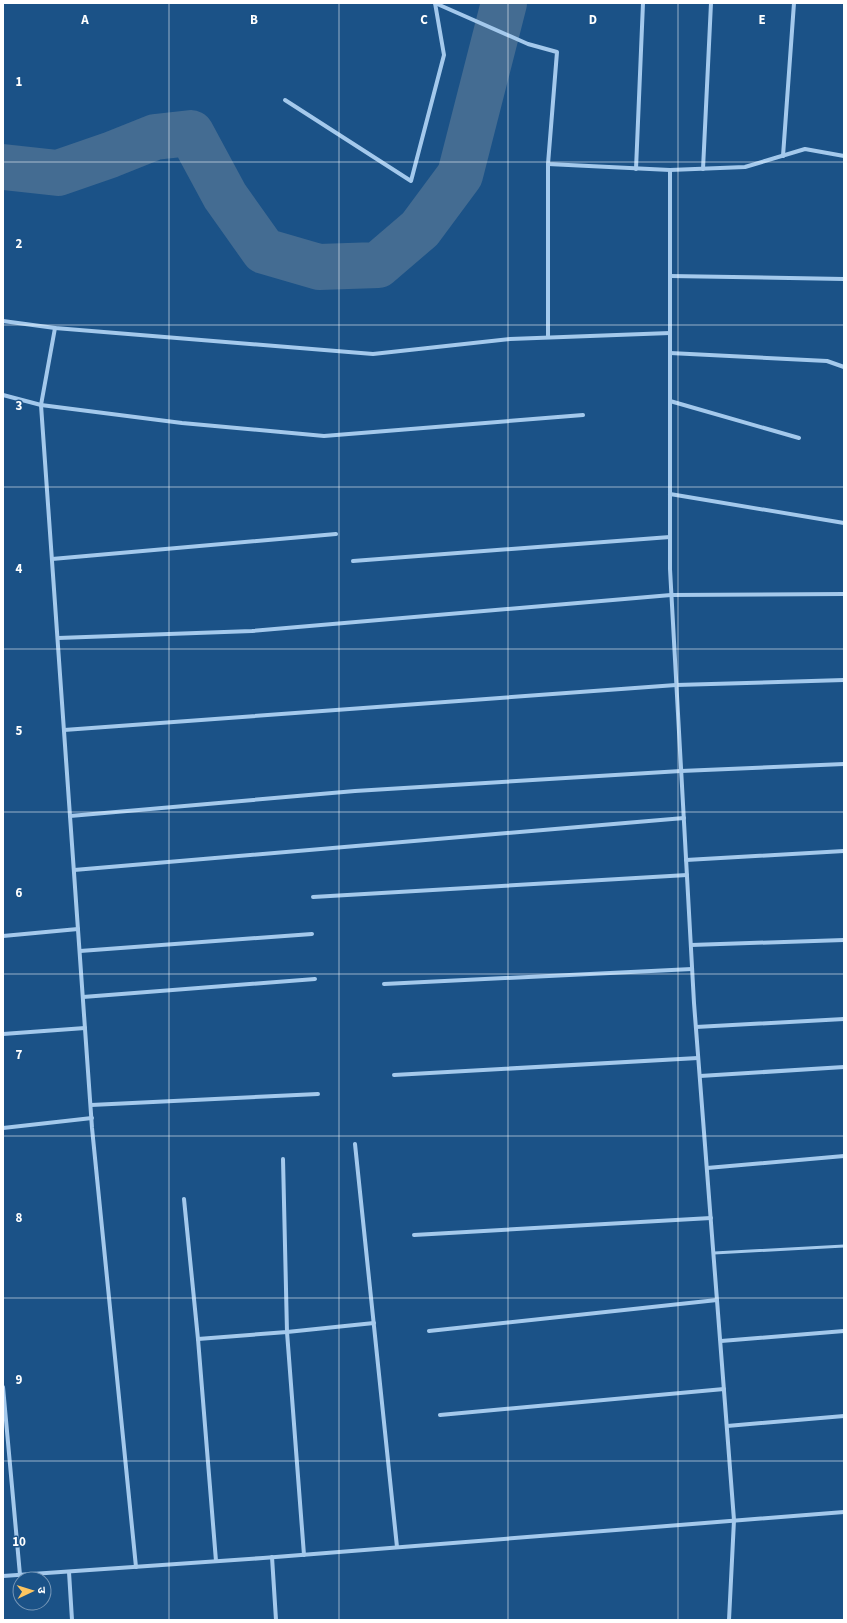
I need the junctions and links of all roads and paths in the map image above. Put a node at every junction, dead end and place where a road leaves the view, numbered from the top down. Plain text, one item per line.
1 (434, 3) edge
2 (643, 3) edge
3 (711, 3) edge
4 (794, 3) edge
5 (285, 100) dead end
6 (783, 156) junction
7 (844, 156) edge
8 (548, 164) junction
9 (636, 168) junction
10 (703, 169) junction
11 (670, 170) junction
12 (670, 276) junction
13 (844, 278) edge
14 (3, 321) edge
15 (54, 328) junction
16 (670, 333) junction
17 (548, 337) junction
18 (670, 353) junction
19 (844, 367) edge
20 (3, 395) edge
21 (670, 401) junction
22 (41, 405) junction
23 (583, 415) dead end
24 (799, 438) dead end
25 (670, 494) junction
26 (844, 523) edge
27 (336, 534) dead end
28 (670, 537) junction
29 (52, 559) junction
30 (354, 561) dead end
31 (844, 594) edge
32 (672, 595) junction
33 (58, 638) junction
34 (844, 680) edge
35 (676, 685) junction
36 (64, 730) junction
37 (844, 764) edge
38 (681, 771) junction
39 (70, 816) junction
40 (684, 818) junction
41 (844, 851) edge
42 (686, 860) junction
43 (74, 870) junction
44 (687, 876) junction
45 (314, 897) dead end
46 (78, 929) junction
47 (312, 934) dead end
48 (3, 936) edge
49 (844, 940) edge
50 (691, 945) junction
51 (80, 951) junction
52 (692, 969) junction
53 (315, 979) dead end
54 (384, 984) dead end
55 (83, 997) junction
56 (844, 1019) edge
57 (696, 1027) junction
58 (85, 1028) junction
59 (3, 1034) edge
60 (698, 1058) junction
61 (844, 1067) edge
62 (394, 1075) dead end
63 (700, 1076) junction
64 (318, 1094) dead end
65 (91, 1105) junction
66 (92, 1118) junction
67 (3, 1128) edge
68 (355, 1144) dead end
69 (844, 1156) edge
70 (283, 1159) dead end
71 (707, 1168) junction
72 (184, 1199) dead end
73 (711, 1218) junction
74 (414, 1235) dead end
75 (844, 1246) edge
76 (714, 1254) junction
77 (717, 1300) junction
78 (374, 1323) junction
79 (429, 1331) dead end
80 (844, 1331) edge
81 (287, 1332) junction
82 (198, 1339) junction
83 (721, 1341) junction
84 (3, 1387) edge
85 (724, 1388) junction
86 (440, 1415) dead end
87 (844, 1416) edge
88 (727, 1426) junction
89 (844, 1512) edge
90 (734, 1520) junction
91 (397, 1547) junction
92 (304, 1555) junction
93 (272, 1557) junction
94 (216, 1561) junction
95 (136, 1567) junction
96 (20, 1571) edge
97 (69, 1572) junction
98 (52, 1573) edge
99 (72, 1620) edge
100 (276, 1620) edge
101 (729, 1620) edge

1 - 5 street
1 - 8 street
2 - 9 street
3 - 10 street
4 - 6 street
6 - 7 street
6 - 10 street
8 - 9 street
8 - 17 street
9 - 11 street
10 - 11 street
11 - 12 street
12 - 13 street
12 - 16 street
14 - 15 street
15 - 17 street
15 - 22 street
16 - 17 street
16 - 18 street
18 - 19 street
18 - 21 street
20 - 22 street
21 - 24 street
21 - 25 street
22 - 23 street
22 - 29 street
25 - 26 street
25 - 28 street
27 - 29 street
28 - 30 street
28 - 32 street
29 - 33 street
31 - 32 street
32 - 33 street
32 - 35 street
33 - 36 street
34 - 35 street
35 - 36 street
35 - 38 street
36 - 39 street
37 - 38 street
38 - 39 street
38 - 40 street
39 - 43 street
40 - 42 street
40 - 43 street
41 - 42 street
42 - 44 street
43 - 46 street
44 - 45 street
44 - 50 street
46 - 48 street
46 - 51 street
47 - 51 street
49 - 50 street
50 - 52 street
51 - 55 street
52 - 54 street
52 - 57 street
53 - 55 street
55 - 58 street
56 - 57 street
57 - 60 street
58 - 59 street
58 - 65 street
60 - 62 street
60 - 63 street
61 - 63 street
63 - 71 street
64 - 65 street
65 - 66 street
66 - 67 street
66 - 95 street
68 - 78 street
69 - 71 street
70 - 81 street
71 - 73 street
72 - 82 street
73 - 74 street
73 - 76 street
75 - 76 lane
76 - 77 street
77 - 79 street
77 - 83 street
78 - 81 street
78 - 91 street
80 - 83 street
81 - 82 street
81 - 92 street
82 - 94 street
83 - 85 street
84 - 96 street
85 - 86 street
85 - 88 street
87 - 88 street
88 - 90 street
89 - 90 street
90 - 91 street
90 - 101 street
91 - 92 street
92 - 93 street
93 - 94 street
93 - 100 street
94 - 95 street
95 - 97 street
97 - 98 street
97 - 99 street

